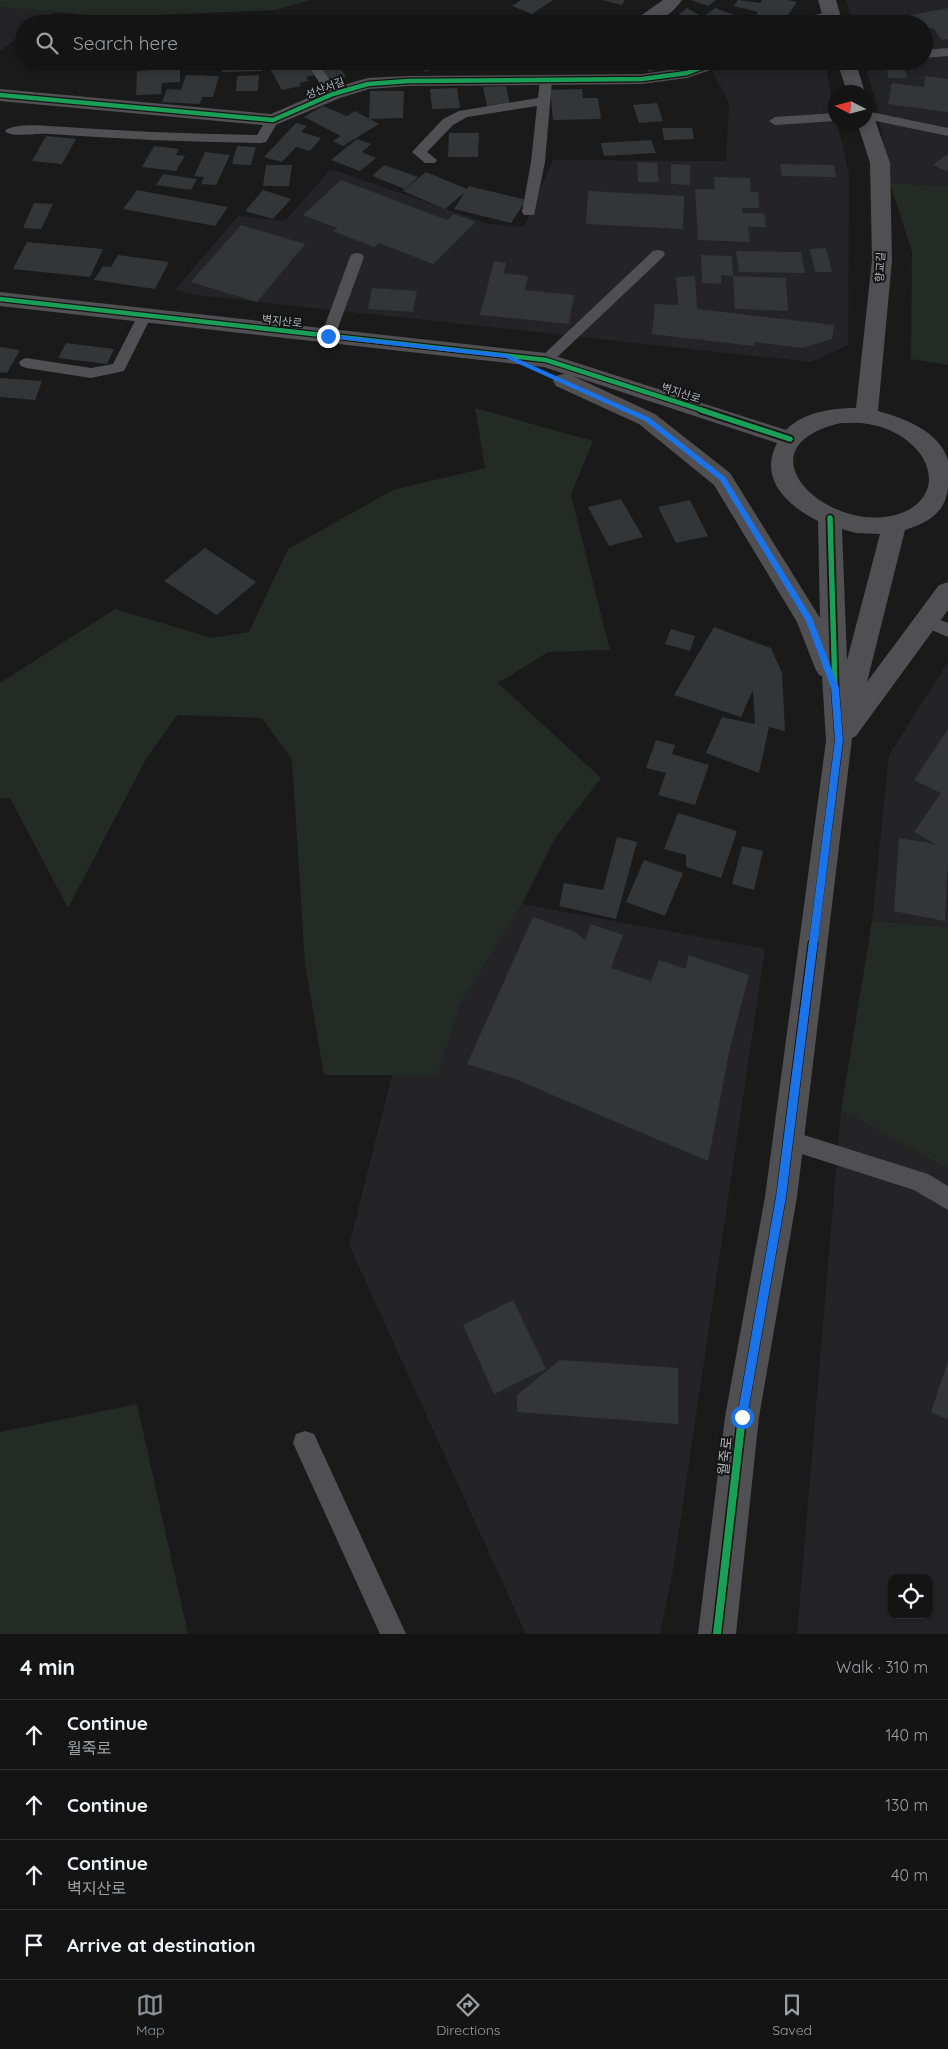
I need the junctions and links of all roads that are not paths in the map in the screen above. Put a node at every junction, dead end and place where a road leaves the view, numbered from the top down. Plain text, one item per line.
1 (673, 0) edge
2 (655, 15) edge
3 (948, 52) edge
4 (933, 53) edge
5 (317, 70) edge
6 (574, 70) edge
7 (695, 70) edge
8 (849, 70) edge
9 (568, 79) junction
10 (546, 80) junction
11 (854, 85) edge
12 (333, 94) junction
13 (0, 95) edge
14 (544, 101) junction
15 (873, 116) edge
16 (828, 118) edge
17 (273, 120) junction
18 (776, 122) dead end
19 (869, 130) edge
20 (11, 131) dead end
21 (948, 132) edge
22 (430, 160) dead end
23 (529, 212) dead end
24 (658, 254) dead end
25 (357, 257) dead end
26 (0, 299) edge
27 (145, 315) junction
28 (328, 336) junction
29 (507, 356) junction
30 (546, 360) junction
31 (26, 363) dead end
32 (866, 416) junction
33 (790, 439) junction
34 (942, 458) edge
35 (830, 518) junction
36 (895, 524) junction
37 (948, 591) edge
38 (938, 625) edge
39 (835, 688) junction
40 (839, 740) junction
41 (788, 1140) junction
42 (948, 1200) edge
43 (305, 1443) dead end
44 (393, 1634) edge
45 (717, 1634) edge

1 - 2 street
3 - 4 lane
5 - 12 lane
6 - 9 street
7 - 9 street, 성산서길
8 - 11 street
9 - 10 street, 성산서길
10 - 12 street, 성산서길
10 - 14 lane
12 - 17 street, 성산서길
13 - 17 street, 성산서길
14 - 22 lane
14 - 23 lane
15 - 21 lane
16 - 18 lane
17 - 20 lane
19 - 32 street, 향교길
24 - 30 lane
25 - 28 lane
26 - 27 street, 벽지산로
27 - 28 street, 벽지산로
27 - 31 lane
28 - 29 street, 벽지산로
29 - 30 street, 벽지산로
29 - 39 street
30 - 33 street, 벽지산로
32 - 33 street
32 - 34 street
33 - 35 street
34 - 36 street
35 - 36 street
35 - 39 street
36 - 40 street
37 - 38 street
38 - 40 street
39 - 40 street, 월죽로
40 - 41 street, 월죽로
41 - 42 lane
41 - 45 street, 월죽로
43 - 44 lane

